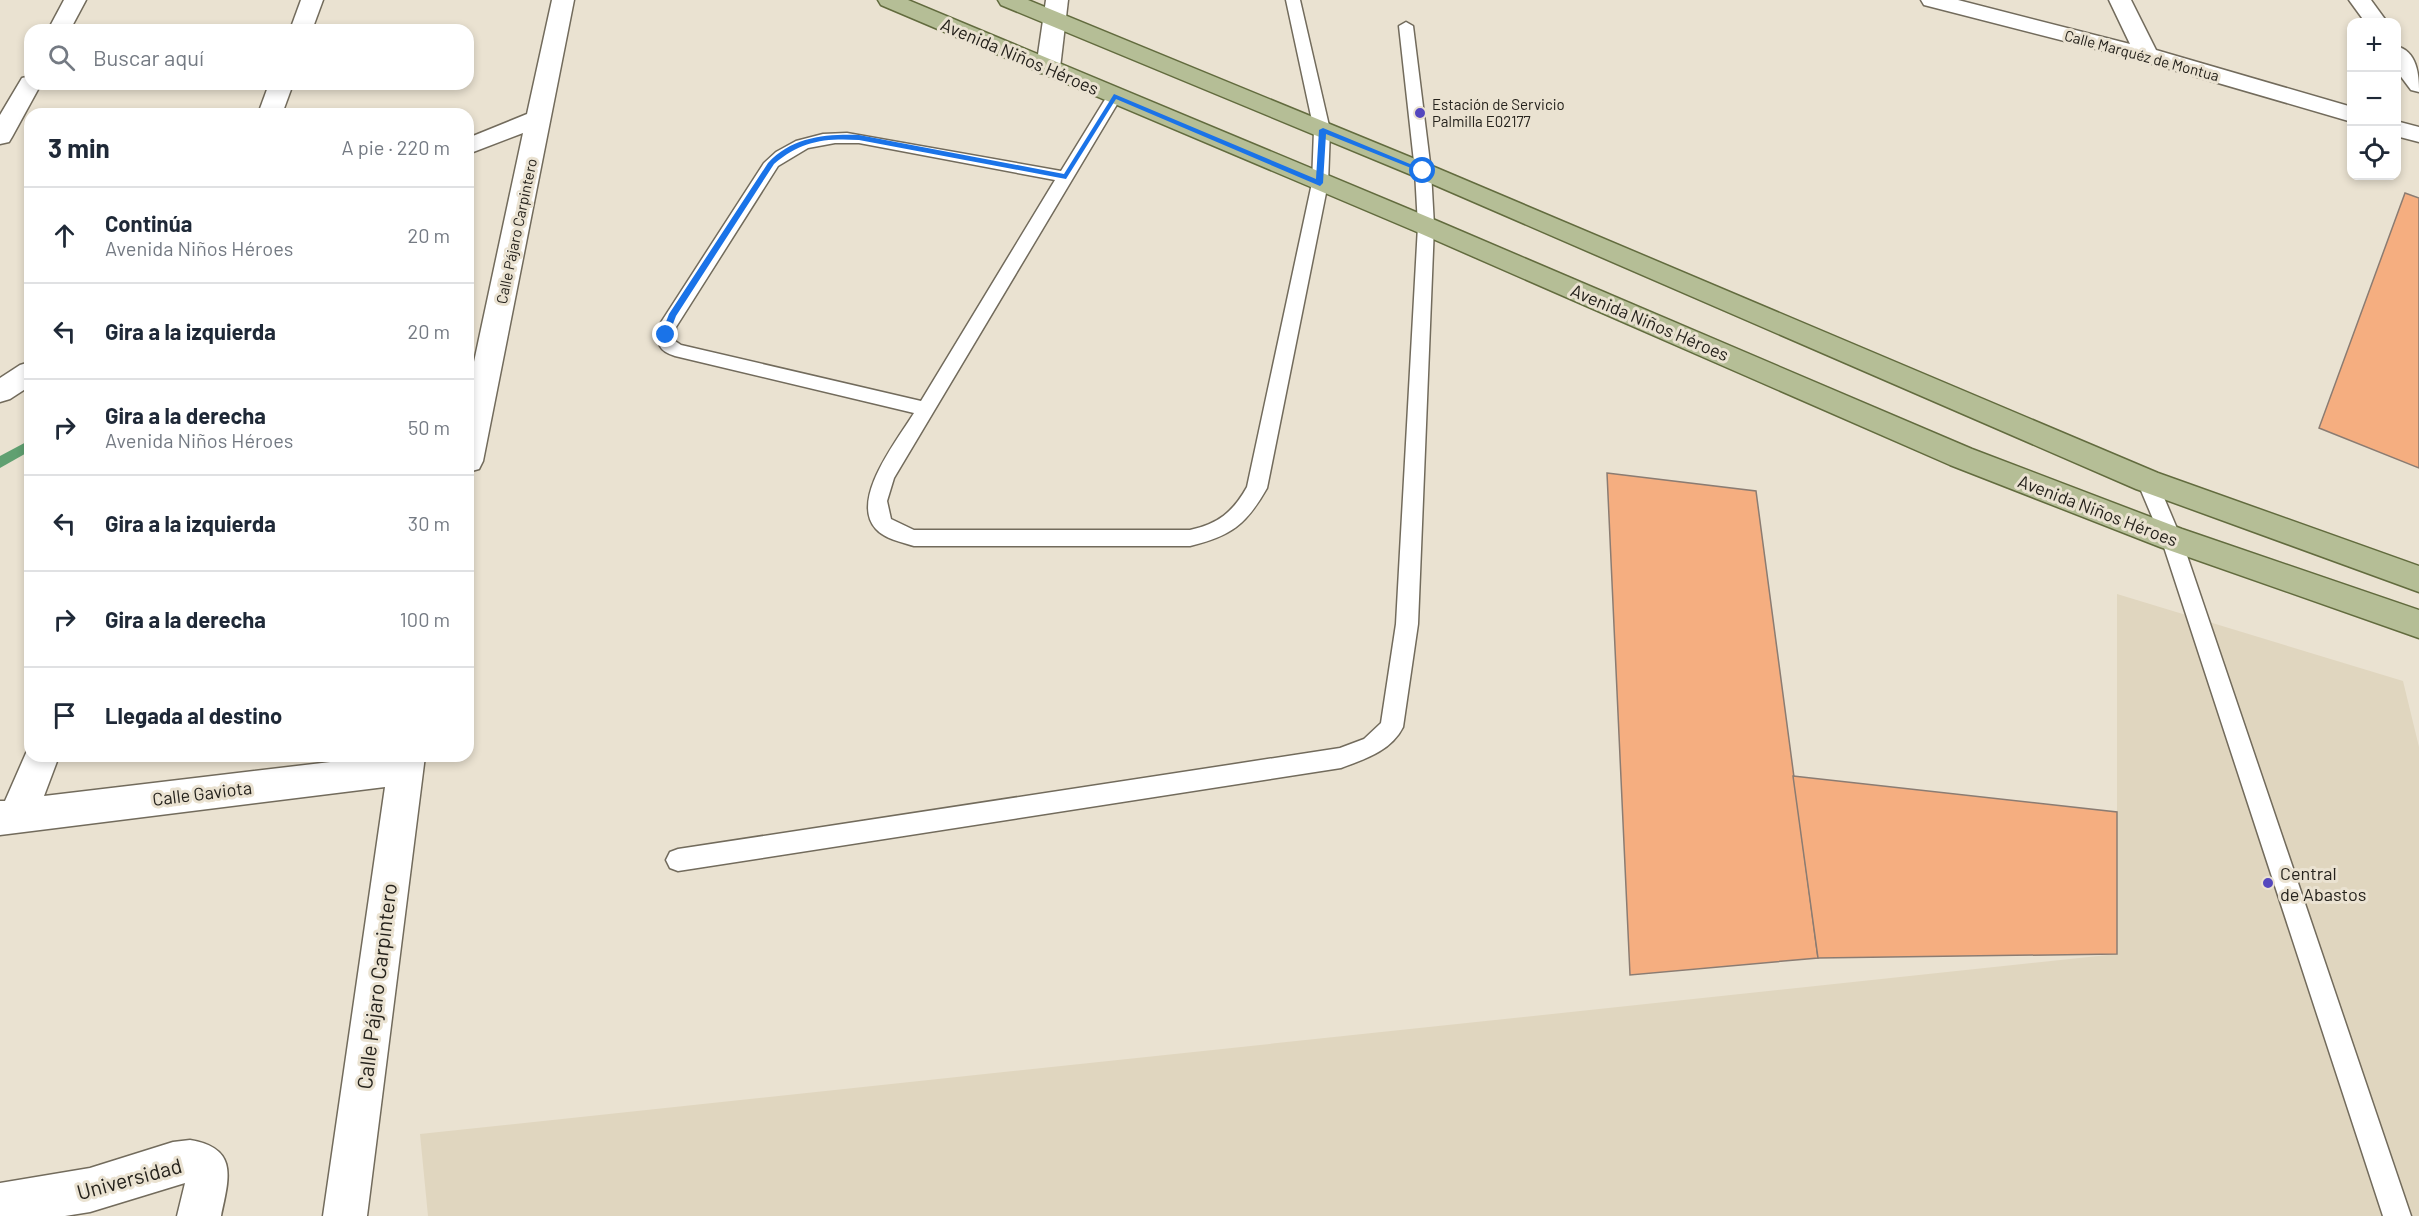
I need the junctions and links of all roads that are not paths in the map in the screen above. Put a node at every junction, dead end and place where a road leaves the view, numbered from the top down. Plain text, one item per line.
1 (75, 0) edge
2 (312, 0) edge
3 (563, 0) edge
4 (889, 0) edge
5 (1009, 0) edge
6 (1293, 0) edge
7 (1932, 0) edge
8 (2120, 0) edge
9 (2360, 0) edge
10 (1056, 9) edge
11 (2373, 18) edge
12 (62, 24) edge
13 (303, 24) edge
14 (1406, 26) dead end
15 (2147, 55) junction
16 (2401, 59) edge
17 (1048, 68) junction
18 (2419, 85) edge
19 (26, 90) edge
20 (279, 90) edge
21 (1114, 96) junction
22 (272, 108) edge
23 (2347, 114) edge
24 (539, 118) junction
25 (2401, 129) edge
26 (1323, 130) junction
27 (2419, 135) edge
28 (0, 137) edge
29 (474, 145) edge
30 (1423, 171) junction
31 (1066, 177) junction
32 (1320, 183) junction
33 (1426, 226) junction
34 (24, 376) edge
35 (0, 392) edge
36 (926, 409) junction
37 (474, 432) edge
38 (2147, 481) junction
39 (2171, 538) junction
40 (2419, 579) edge
41 (2419, 624) edge
42 (38, 762) edge
43 (405, 762) edge
44 (9, 816) edge
45 (678, 860) dead end
46 (86, 1203) edge
47 (0, 1205) edge
48 (199, 1216) edge
49 (345, 1216) edge
50 (2397, 1216) edge

1 - 12 street
2 - 13 street
3 - 24 street, Calle Pájaro Carpintero
4 - 17 main road, Avenida Niños Héroes
5 - 10 main road
6 - 26 lane
7 - 15 street, Calle Marquéz de Montua
8 - 15 street
9 - 11 street
10 - 17 street
10 - 26 main road
14 - 30 lane
15 - 23 street, Calle Marquéz de Montua
16 - 18 street
17 - 21 main road, Avenida Niños Héroes
19 - 28 street
20 - 22 street
21 - 31 lane
21 - 32 main road, Avenida Niños Héroes
24 - 29 street
24 - 37 street, Calle Pájaro Carpintero
25 - 27 street
26 - 30 main road
26 - 32 lane
30 - 33 lane
30 - 38 main road
31 - 36 lane
31 - 36 lane
32 - 33 main road, Avenida Niños Héroes
32 - 36 lane
33 - 39 main road, Avenida Niños Héroes
33 - 45 lane
34 - 35 street
38 - 39 lane
38 - 40 main road
39 - 41 main road, Avenida Niños Héroes
39 - 50 lane
42 - 44 street
43 - 44 street, Calle Gaviota
43 - 49 street, Calle Pájaro Carpintero
46 - 47 street, Universidad
46 - 48 street, Universidad

